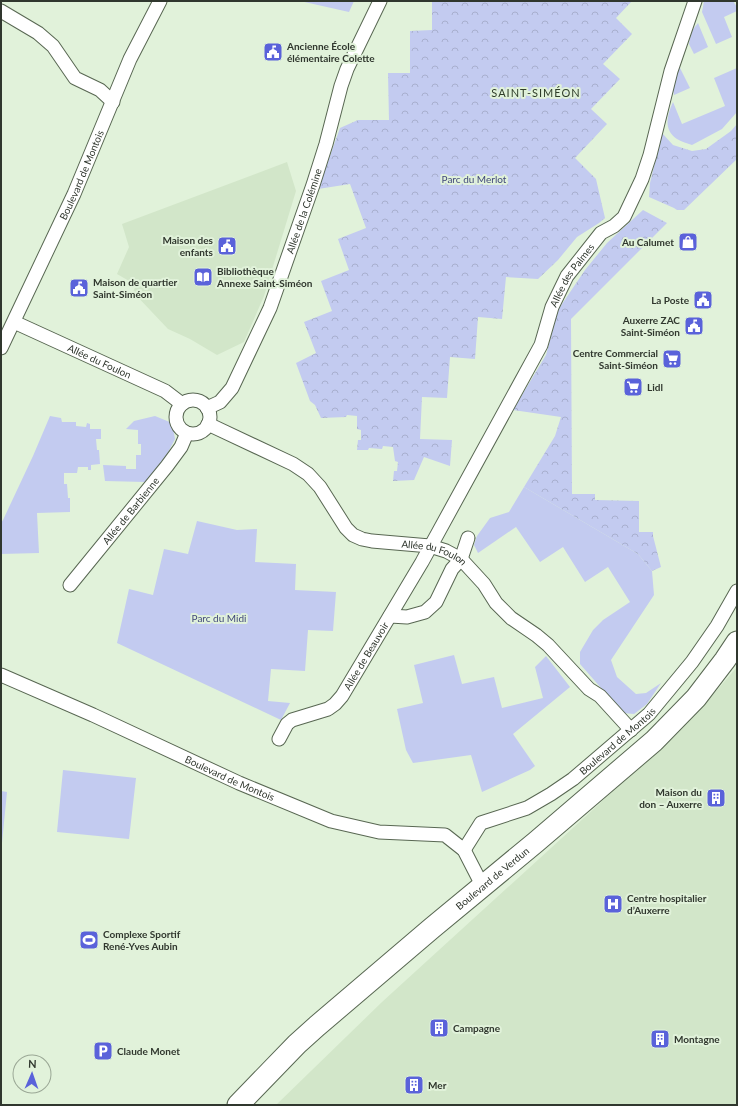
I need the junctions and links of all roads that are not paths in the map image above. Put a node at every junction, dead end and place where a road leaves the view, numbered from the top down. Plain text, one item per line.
1 (160, 1) edge
2 (380, 1) edge
3 (695, 1) edge
4 (1, 11) edge
5 (113, 102) junction
6 (14, 322) junction
7 (1, 348) edge
8 (182, 404) junction
9 (207, 408) junction
10 (208, 424) junction
11 (187, 433) junction
12 (468, 538) dead end
13 (430, 546) junction
14 (461, 559) junction
15 (70, 585) dead end
16 (737, 591) edge
17 (390, 616) junction
18 (737, 642) edge
19 (1, 675) edge
20 (631, 730) junction
21 (279, 739) dead end
22 (464, 850) junction
23 (482, 885) junction
24 (238, 1105) edge

1 - 5 street, Boulevard de Montois
2 - 9 street, Allée de la Colémine
3 - 13 street, Allée des Palmes
4 - 5 street
5 - 6 street, Boulevard de Montois
6 - 7 street, Boulevard de Montois
6 - 8 street, Allée du Foulon
8 - 9 street
8 - 11 street
9 - 10 street
10 - 11 street
10 - 13 street, Allée du Foulon
11 - 15 street, Allée de Barbienne
12 - 14 street
13 - 14 street, Allée du Foulon
13 - 17 street, Allée de Beauvoir
14 - 17 street
14 - 20 street, Allée du Foulon
16 - 20 street, Boulevard de Montois
17 - 21 street, Allée de Beauvoir
18 - 23 main road, Boulevard de Verdun
19 - 22 street, Boulevard de Montois
20 - 22 street, Boulevard de Montois
22 - 23 street, Boulevard de Montois
23 - 24 main road, Boulevard de Verdun

